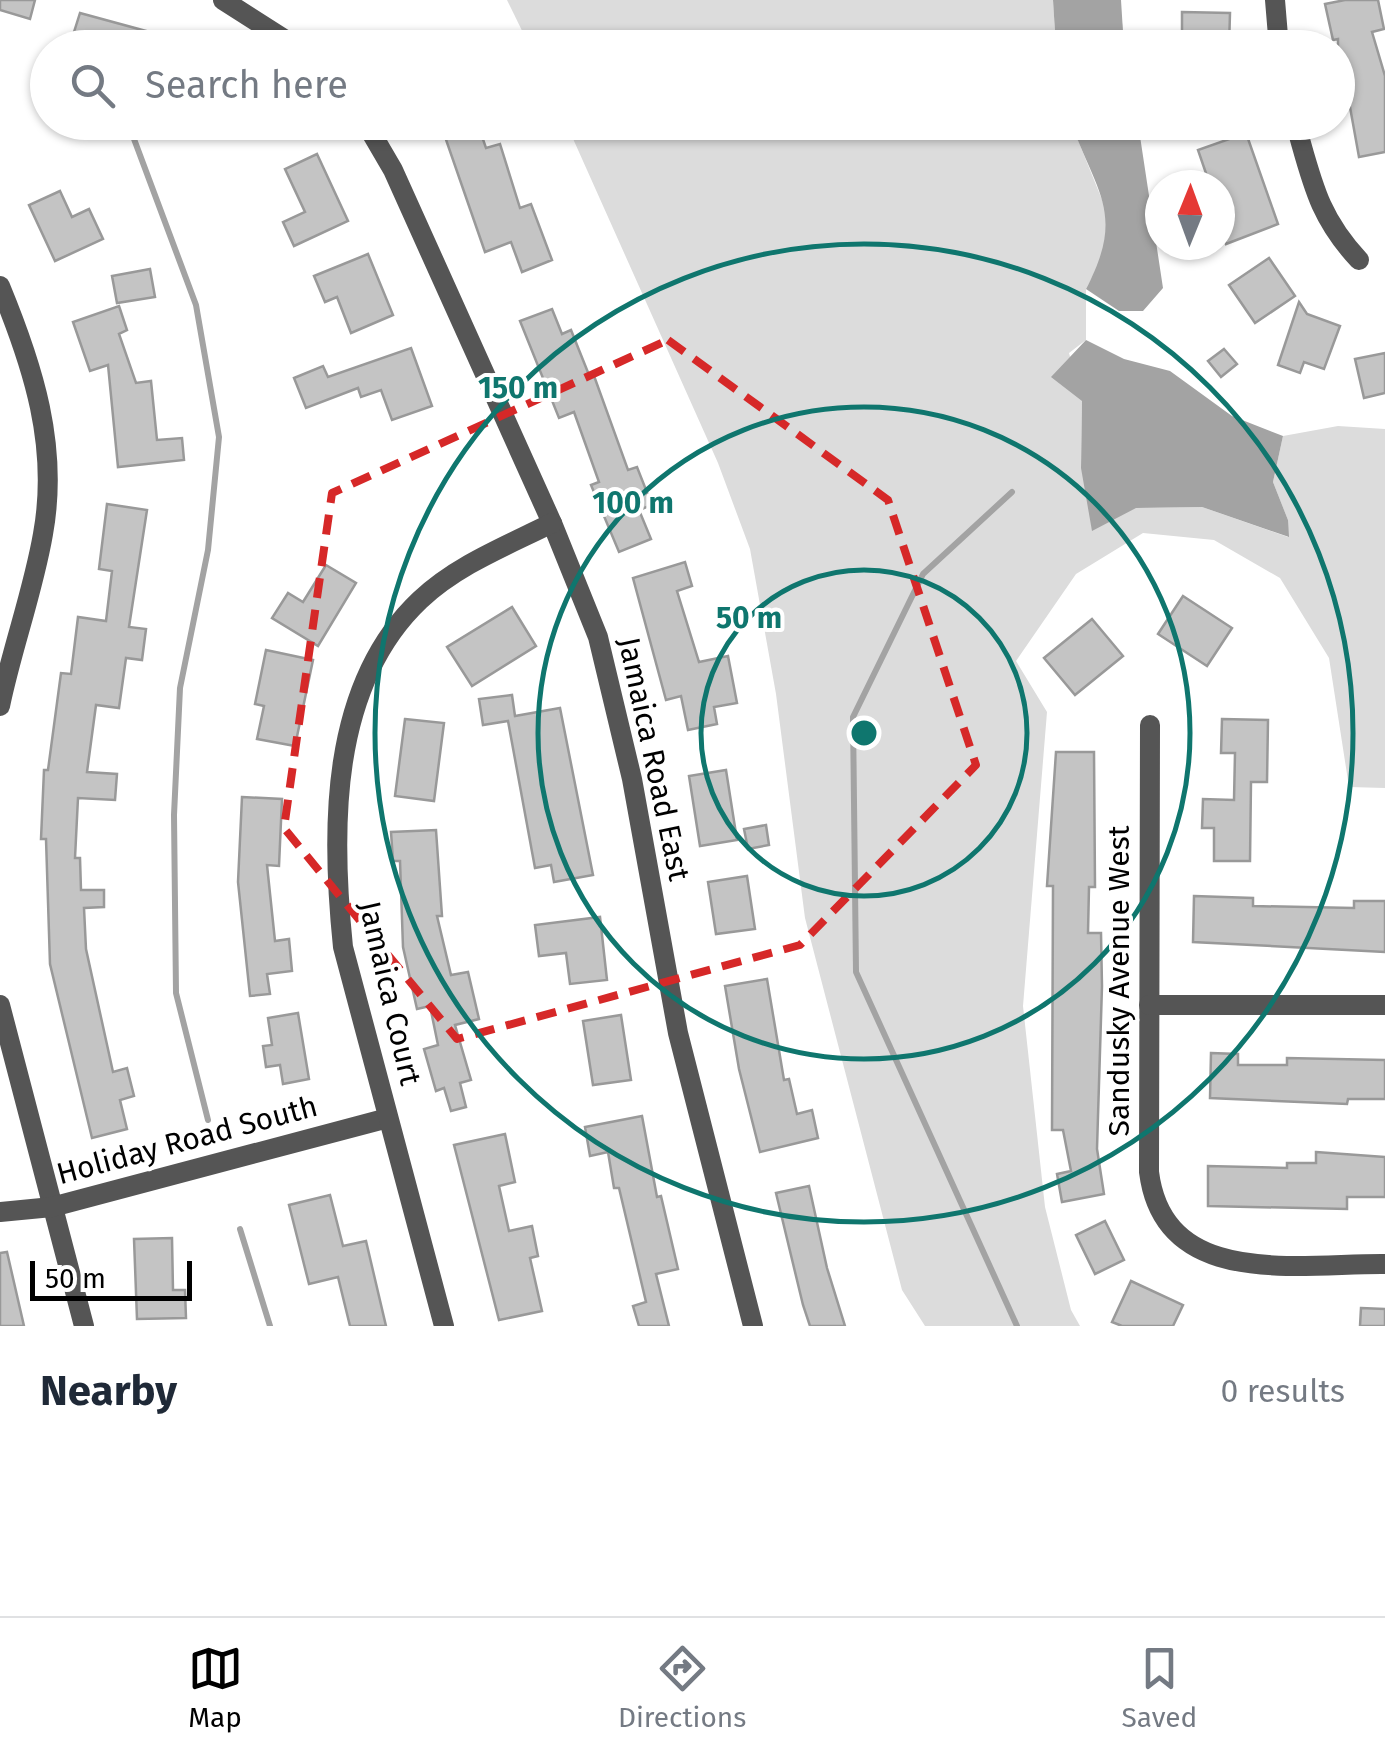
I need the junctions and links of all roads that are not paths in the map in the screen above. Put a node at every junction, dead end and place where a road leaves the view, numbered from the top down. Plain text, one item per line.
1 (224, 0) edge
2 (1275, 0) edge
3 (270, 30) edge
4 (1278, 30) edge
5 (376, 140) edge
6 (1300, 140) edge
7 (1359, 260) dead end
8 (0, 286) edge
9 (552, 524) junction
10 (0, 706) edge
11 (1150, 725) dead end
12 (1149, 1005) junction
13 (1385, 1005) edge
14 (0, 1006) edge
15 (388, 1118) junction
16 (52, 1207) junction
17 (0, 1212) edge
18 (1385, 1264) edge
19 (84, 1326) edge
20 (444, 1326) edge
21 (753, 1326) edge

1 - 3 street
2 - 4 street
5 - 9 street, Jamaica Road East
6 - 7 street
8 - 10 street
9 - 15 street, Jamaica Court
9 - 21 street, Jamaica Road East
11 - 12 street, Sandusky Avenue West
12 - 13 street
12 - 18 street, Sandusky Avenue West
14 - 16 street
15 - 16 street, Holiday Road South
15 - 20 street, Jamaica Court
16 - 17 street, Holiday Road South
16 - 19 street

